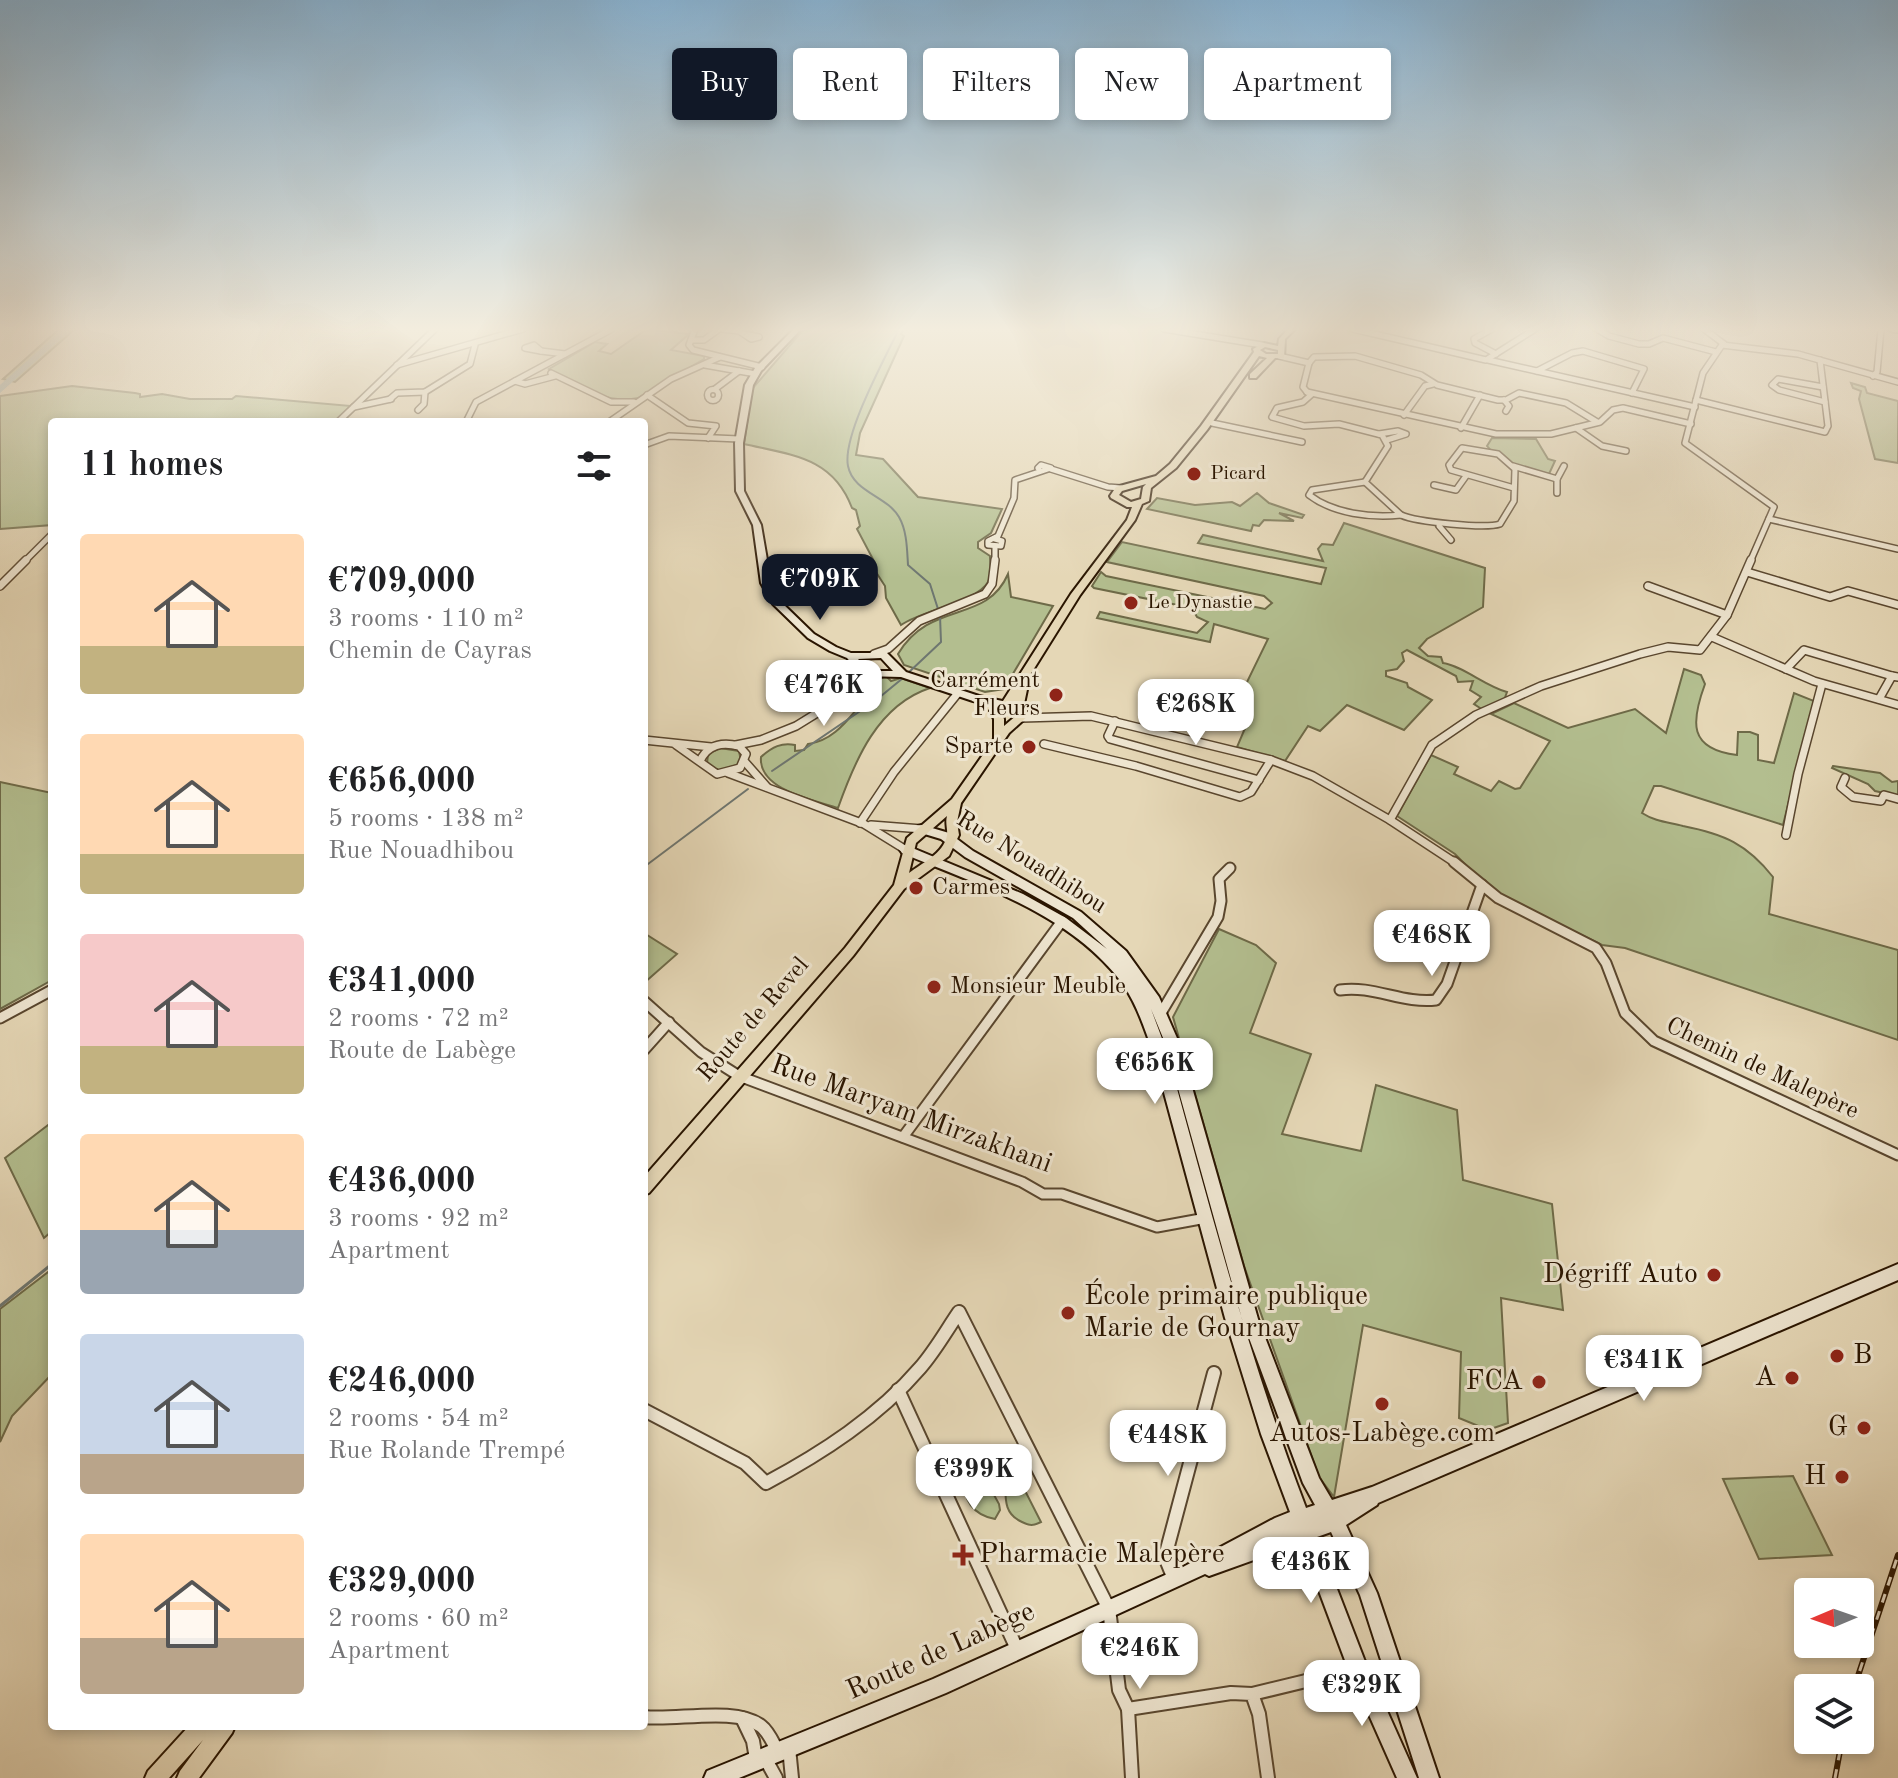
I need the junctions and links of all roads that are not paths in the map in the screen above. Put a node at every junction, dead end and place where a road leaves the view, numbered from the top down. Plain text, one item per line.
1 (624, 412) edge
2 (671, 412) edge
3 (743, 412) edge
4 (1217, 412) edge
5 (1220, 412) edge
6 (1274, 412) edge
7 (1391, 412) edge
8 (1406, 412) edge
9 (1470, 412) edge
10 (1581, 412) edge
11 (1610, 412) edge
12 (1640, 412) edge
13 (1693, 412) edge
14 (1753, 412) edge
15 (1826, 412) edge
16 (1404, 415) junction
17 (615, 418) edge
18 (1597, 422) junction
19 (1691, 424) junction
20 (1208, 425) junction
21 (1461, 428) junction
22 (1576, 428) junction
23 (1379, 434) junction
24 (708, 438) junction
25 (1387, 440) junction
26 (648, 441) edge
27 (739, 441) junction
28 (1302, 442) dead end
29 (1626, 451) dead end
30 (1513, 466) junction
31 (1564, 466) dead end
32 (1466, 476) junction
33 (1156, 478) junction
34 (1557, 479) junction
35 (1365, 482) junction
36 (1434, 485) dead end
37 (1514, 488) junction
38 (1121, 490) junction
39 (1146, 493) junction
40 (1557, 493) dead end
41 (1121, 503) junction
42 (1138, 504) junction
43 (1401, 515) junction
44 (1769, 519) junction
45 (1125, 526) junction
46 (1439, 526) junction
47 (48, 538) edge
48 (1451, 540) dead end
49 (1898, 549) edge
50 (1747, 572) junction
51 (0, 586) edge
52 (1648, 586) dead end
53 (1898, 605) edge
54 (1727, 615) junction
55 (1712, 637) junction
56 (893, 647) junction
57 (865, 661) junction
58 (886, 668) junction
59 (1786, 669) junction
60 (1895, 676) edge
61 (1822, 684) junction
62 (857, 685) junction
63 (958, 693) junction
64 (1879, 699) junction
65 (1898, 705) edge
66 (1011, 711) junction
67 (1115, 721) junction
68 (772, 737) junction
69 (999, 739) junction
70 (648, 741) edge
71 (1044, 744) dead end
72 (676, 745) junction
73 (736, 745) junction
74 (711, 747) junction
75 (746, 759) junction
76 (1271, 760) junction
77 (700, 761) junction
78 (728, 773) junction
79 (1845, 778) dead end
80 (1259, 780) junction
81 (770, 791) junction
82 (1898, 799) edge
83 (956, 802) junction
84 (1390, 820) junction
85 (862, 823) junction
86 (922, 829) junction
87 (1786, 835) dead end
88 (951, 840) junction
89 (906, 850) junction
90 (935, 862) junction
91 (1230, 868) dead end
92 (1482, 885) junction
93 (900, 886) junction
94 (1062, 921) junction
95 (1340, 990) dead end
96 (1148, 991) junction
97 (48, 992) edge
98 (1173, 992) junction
99 (648, 1004) edge
100 (1161, 1013) junction
101 (0, 1018) edge
102 (669, 1022) junction
103 (648, 1046) edge
104 (739, 1076) junction
105 (903, 1137) junction
106 (1898, 1155) edge
107 (648, 1183) edge
108 (1206, 1218) junction
109 (1898, 1272) edge
110 (1214, 1373) dead end
111 (898, 1390) junction
112 (648, 1412) edge
113 (1332, 1515) junction
114 (1302, 1525) junction
115 (1182, 1576) junction
116 (1109, 1609) junction
117 (1017, 1649) junction
118 (1339, 1673) dead end
119 (1252, 1694) junction
120 (1128, 1709) junction
121 (648, 1717) edge
122 (742, 1718) junction
123 (198, 1730) edge
124 (222, 1730) edge
125 (772, 1754) junction
126 (155, 1778) edge
127 (187, 1778) edge
128 (714, 1778) edge
129 (776, 1778) edge
130 (792, 1778) edge
131 (1132, 1778) edge
132 (1268, 1778) edge
133 (1407, 1778) edge
134 (1429, 1778) edge

1 - 17 street
2 - 24 street
3 - 27 street
4 - 20 main road
5 - 20 main road
6 - 23 street
7 - 16 street
8 - 16 street
9 - 21 street
10 - 18 street
11 - 18 street
12 - 19 street
13 - 19 street
14 - 15 street
16 - 21 street
18 - 22 street
19 - 44 street
20 - 28 street
20 - 33 main road
21 - 22 street
22 - 29 street
23 - 25 street
23 - 25 street
24 - 26 street
24 - 27 street
25 - 35 street
27 - 57 street
30 - 32 street
30 - 34 street
30 - 37 street
31 - 34 street
32 - 36 street
32 - 37 street
33 - 38 main road
33 - 39 main road
34 - 40 street
35 - 43 street
35 - 43 street
37 - 46 street
38 - 39 main road
38 - 41 main road
38 - 56 street
39 - 42 main road
41 - 42 main road
41 - 45 main road
42 - 45 main road
43 - 46 street
44 - 49 street
44 - 50 street
45 - 66 main road
46 - 48 street
47 - 51 street
50 - 53 street
50 - 54 street
52 - 54 street
54 - 55 street
55 - 59 street
55 - 84 street
56 - 57 street
56 - 58 street
57 - 58 street
57 - 58 street
57 - 62 street
58 - 62 street
58 - 63 street
59 - 60 street
59 - 61 street
60 - 64 street
61 - 64 street
61 - 87 street
62 - 68 street
63 - 66 street
63 - 85 street
64 - 65 street
66 - 67 street, Chemin de Malepère
66 - 69 main road, Route de Revel
66 - 69 main road
67 - 76 street, Chemin de Malepère
67 - 80 street
68 - 73 street
68 - 75 street
69 - 83 main road, Route de Revel
70 - 72 street
71 - 80 street
72 - 74 street
72 - 77 street
73 - 74 street
73 - 75 street
74 - 77 street
75 - 78 street
75 - 81 street
76 - 80 street
76 - 84 street, Chemin de Malepère
77 - 78 street
78 - 81 street
79 - 82 street
81 - 85 street
83 - 86 main road, Route de Revel
83 - 88 main road, Route de Revel
84 - 92 street, Chemin de Malepère
85 - 86 street
85 - 89 street
86 - 88 street, Rue Nouadhibou
86 - 89 main road, Route de Revel
88 - 90 main road, Route de Revel
88 - 96 street, Rue Nouadhibou
89 - 90 street, Rue Nouadhibou
89 - 93 main road, Route de Revel
90 - 93 main road, Route de Revel
90 - 94 street, Rue Nouadhibou
91 - 98 street
92 - 95 street
92 - 106 street, Chemin de Malepère
93 - 104 main road, Route de Revel
94 - 105 street
94 - 108 street, Rue Nouadhibou
96 - 98 street
96 - 100 street, Rue Nouadhibou
97 - 101 street
98 - 100 street
99 - 102 street, Rue Maryam Mirzakhani
100 - 113 street, Rue Nouadhibou
102 - 103 street
102 - 104 street, Rue Maryam Mirzakhani
104 - 105 street, Rue Maryam Mirzakhani
104 - 107 main road, Route de Revel
105 - 108 street, Rue Maryam Mirzakhani
108 - 114 street, Rue Nouadhibou
109 - 113 street, Route de Labège
110 - 115 street
111 - 112 street
111 - 116 street
111 - 117 street
113 - 114 street, Route de Labège
113 - 134 street, Rue Nouadhibou
114 - 115 street, Route de Labège
114 - 133 street, Rue Nouadhibou
115 - 116 street, Route de Labège
116 - 117 street, Route de Labège
116 - 120 street
117 - 125 street, Route de Labège
118 - 119 street
119 - 120 street
119 - 132 street
120 - 131 street
121 - 122 street
122 - 125 street
122 - 125 street
123 - 126 main road
124 - 127 main road
125 - 128 street, Route de Labège
125 - 129 street
125 - 130 street

